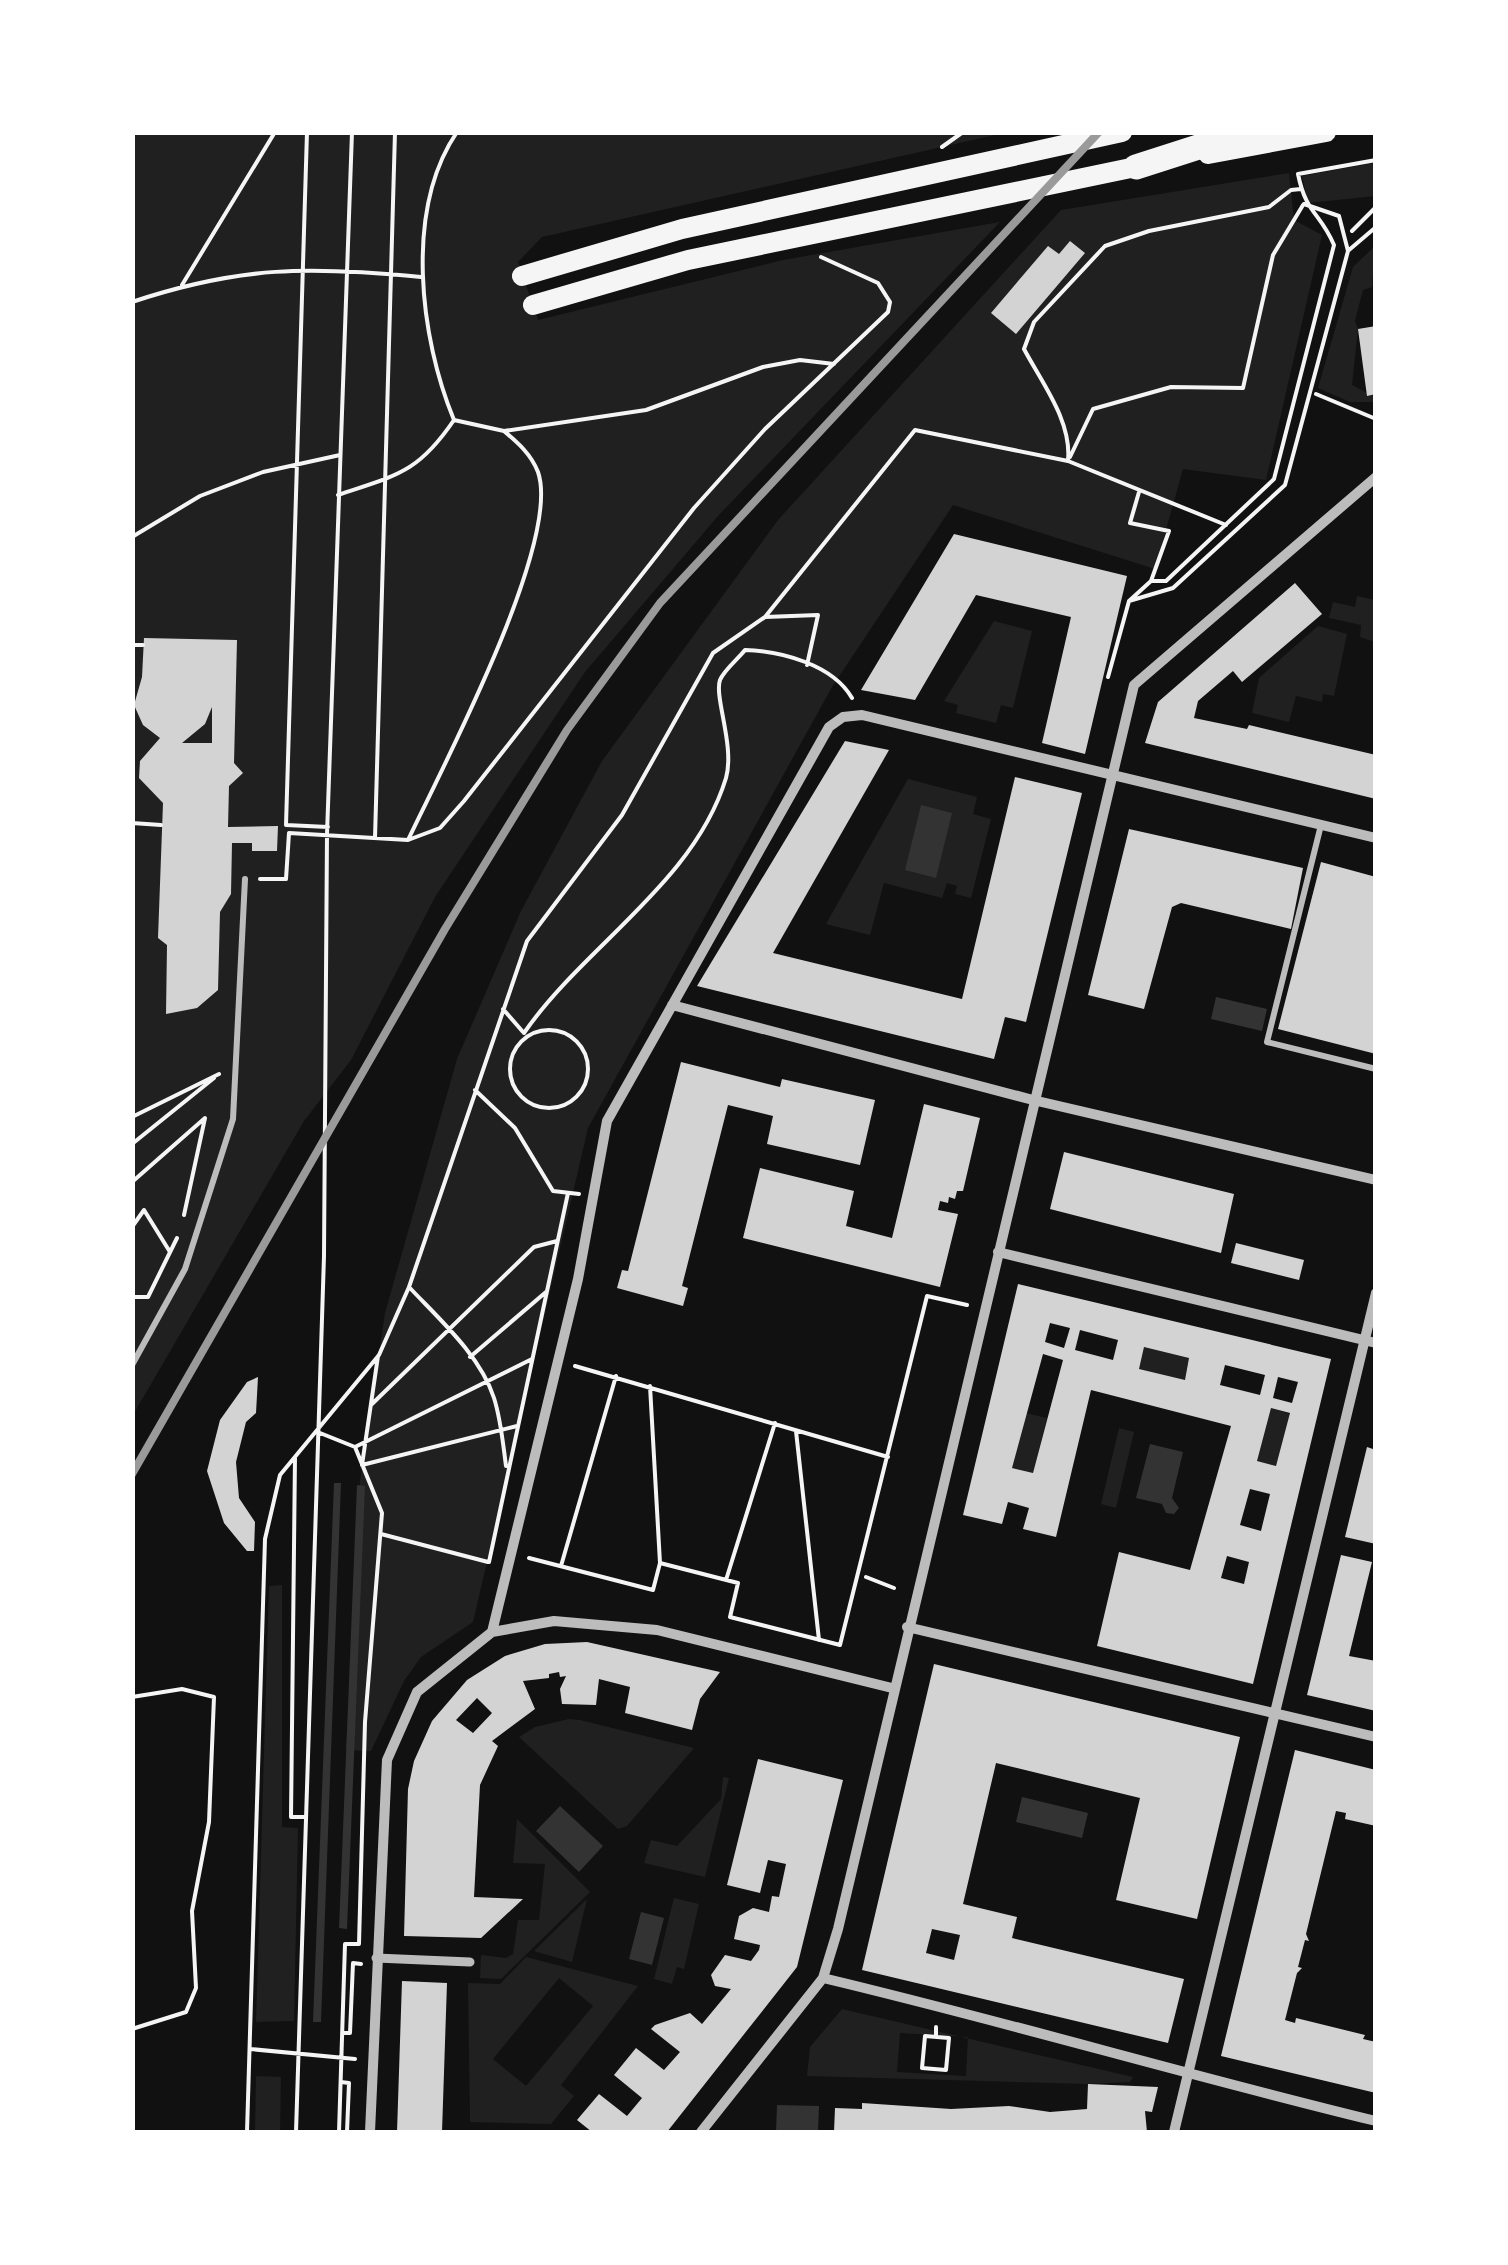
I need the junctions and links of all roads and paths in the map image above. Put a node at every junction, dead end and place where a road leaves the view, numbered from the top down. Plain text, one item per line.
1 (275, 132) edge
2 (307, 132) edge
3 (352, 132) edge
4 (395, 132) edge
5 (456, 132) edge
6 (1122, 132) edge
7 (1245, 132) edge
8 (1326, 132) edge
9 (1376, 160) edge
10 (1136, 167) junction
11 (1301, 189) junction
12 (1304, 204) junction
13 (1376, 207) edge
14 (1376, 226) edge
15 (1352, 231) dead end
16 (806, 250) dead end
17 (1348, 251) junction
18 (348, 270) junction
19 (390, 274) junction
20 (522, 276) dead end
21 (420, 277) junction
22 (182, 285) junction
23 (132, 302) edge
24 (533, 305) dead end
25 (834, 364) junction
26 (1296, 387) junction
27 (1304, 390) dead end
28 (1316, 394) dead end
29 (454, 420) junction
30 (1376, 420) edge
31 (504, 431) junction
32 (340, 455) junction
33 (1068, 461) junction
34 (294, 465) junction
35 (1376, 477) edge
36 (384, 480) junction
37 (1139, 492) junction
38 (338, 495) junction
39 (1226, 525) junction
40 (132, 537) edge
41 (1151, 580) junction
42 (1128, 601) junction
43 (765, 618) junction
44 (132, 645) edge
45 (144, 645) dead end
46 (807, 665) junction
47 (1108, 677) dead end
48 (852, 698) dead end
49 (1110, 776) junction
50 (132, 823) edge
51 (162, 824) dead end
52 (1320, 826) junction
53 (328, 827) junction
54 (327, 835) junction
55 (375, 838) junction
56 (1376, 838) edge
57 (408, 840) junction
58 (245, 879) joint
59 (672, 1005) junction
60 (503, 1010) junction
61 (525, 1035) junction
62 (240, 1060) junction
63 (1376, 1069) edge
64 (220, 1073) junction
65 (476, 1090) junction
66 (1033, 1100) junction
67 (132, 1117) edge
68 (132, 1144) edge
69 (1376, 1180) edge
70 (132, 1182) edge
71 (568, 1193) junction
72 (580, 1194) dead end
73 (132, 1226) edge
74 (558, 1241) junction
75 (170, 1252) junction
76 (998, 1252) junction
77 (409, 1287) junction
78 (547, 1291) junction
79 (1376, 1293) edge
80 (132, 1297) edge
81 (967, 1305) dead end
82 (448, 1330) junction
83 (1370, 1342) edge
84 (378, 1354) junction
85 (470, 1357) junction
86 (532, 1358) junction
87 (568, 1364) dead end
88 (132, 1365) edge
89 (616, 1376) junction
90 (486, 1381) junction
91 (650, 1386) junction
92 (372, 1404) junction
93 (775, 1423) junction
94 (517, 1426) junction
95 (500, 1428) junction
96 (796, 1429) junction
97 (316, 1431) junction
98 (366, 1441) junction
99 (355, 1447) junction
100 (295, 1457) junction
101 (888, 1457) junction
102 (362, 1465) junction
103 (507, 1471) junction
104 (381, 1534) junction
105 (519, 1555) dead end
106 (489, 1562) junction
107 (496, 1564) dead end
108 (660, 1564) junction
109 (561, 1566) junction
110 (866, 1577) dead end
111 (726, 1580) junction
112 (894, 1588) dead end
113 (907, 1627) junction
114 (492, 1632) junction
115 (819, 1640) junction
116 (892, 1688) junction
117 (132, 1697) edge
118 (1275, 1714) junction
119 (1376, 1738) edge
120 (306, 1818) junction
121 (371, 1961) junction
122 (470, 1962) dead end
123 (822, 1978) junction
124 (936, 2026) dead end
125 (132, 2029) edge
126 (342, 2033) junction
127 (936, 2037) junction
128 (250, 2049) junction
129 (298, 2053) junction
130 (342, 2057) junction
131 (364, 2060) dead end
132 (1188, 2075) junction
133 (341, 2082) junction
134 (1376, 2121) edge
135 (247, 2132) edge
136 (296, 2132) edge
137 (338, 2132) edge
138 (347, 2132) edge
139 (370, 2132) edge
140 (701, 2132) edge
141 (1174, 2132) edge

1 - 22 path
2 - 34 path
3 - 18 path
4 - 19 path
5 - 21 path
6 - 20 main road
7 - 10 highway
8 - 10 main road
9 - 11 path
10 - 24 main road
11 - 12 path
11 - 33 path
12 - 17 path
12 - 26 path
12 - 33 path
13 - 15 path
14 - 17 path
16 - 25 path
17 - 42 path
18 - 19 path
18 - 22 path
18 - 32 path
19 - 21 path
19 - 36 path
21 - 29 path
22 - 23 path
25 - 31 path
25 - 57 path
26 - 27 path
26 - 39 path
28 - 30 path
29 - 31 path
29 - 36 path
31 - 57 path
32 - 34 path
32 - 38 path
33 - 37 path
33 - 43 path
34 - 40 path
34 - 53 path
35 - 49 street
36 - 38 path
36 - 55 path
37 - 39 path
37 - 41 path
38 - 53 path
39 - 41 path
41 - 42 path
42 - 47 path
43 - 46 path
43 - 60 path
44 - 45 path
46 - 48 path
46 - 61 path
49 - 52 street
49 - 59 street
49 - 66 street
50 - 51 path
52 - 56 street
52 - 63 lane
53 - 54 path
54 - 55 path
54 - 58 path
54 - 120 path
55 - 57 path
58 - 62 lane
59 - 66 street
59 - 114 street
60 - 61 path
60 - 65 path
61 - 61 path
62 - 64 path
62 - 88 lane
64 - 67 path
64 - 68 path
65 - 71 path
65 - 77 path
66 - 69 street
66 - 76 street
70 - 75 path
71 - 72 path
71 - 74 path
73 - 75 path
74 - 78 path
74 - 82 path
75 - 80 path
76 - 83 street
76 - 113 street
77 - 82 path
77 - 84 path
78 - 85 path
78 - 86 path
79 - 83 street
81 - 101 path
82 - 85 path
82 - 92 path
83 - 118 street
84 - 92 path
84 - 97 path
85 - 90 path
86 - 90 path
86 - 94 path
87 - 89 path
89 - 91 path
89 - 109 path
90 - 95 path
90 - 98 path
91 - 93 path
91 - 108 path
92 - 98 path
93 - 96 path
93 - 111 path
94 - 95 path
94 - 103 path
95 - 102 path
95 - 103 path
96 - 101 path
96 - 115 path
97 - 99 path
97 - 100 path
98 - 99 path
98 - 102 path
99 - 102 path
100 - 120 path
100 - 128 path
101 - 115 path
102 - 104 path
103 - 106 path
104 - 106 path
104 - 126 path
105 - 109 path
106 - 107 path
108 - 109 path
108 - 111 path
110 - 112 path
111 - 115 path
113 - 116 street
113 - 118 street
114 - 116 street
114 - 121 street
116 - 123 street
117 - 125 path
118 - 119 street
118 - 132 street
120 - 129 path
121 - 122 street
121 - 126 path
121 - 139 street
123 - 132 street
123 - 140 street
124 - 127 path
126 - 130 path
127 - 127 path
128 - 129 path
128 - 135 path
129 - 130 path
129 - 136 path
130 - 131 path
130 - 133 path
132 - 134 street
132 - 141 street
133 - 137 path
133 - 138 path

